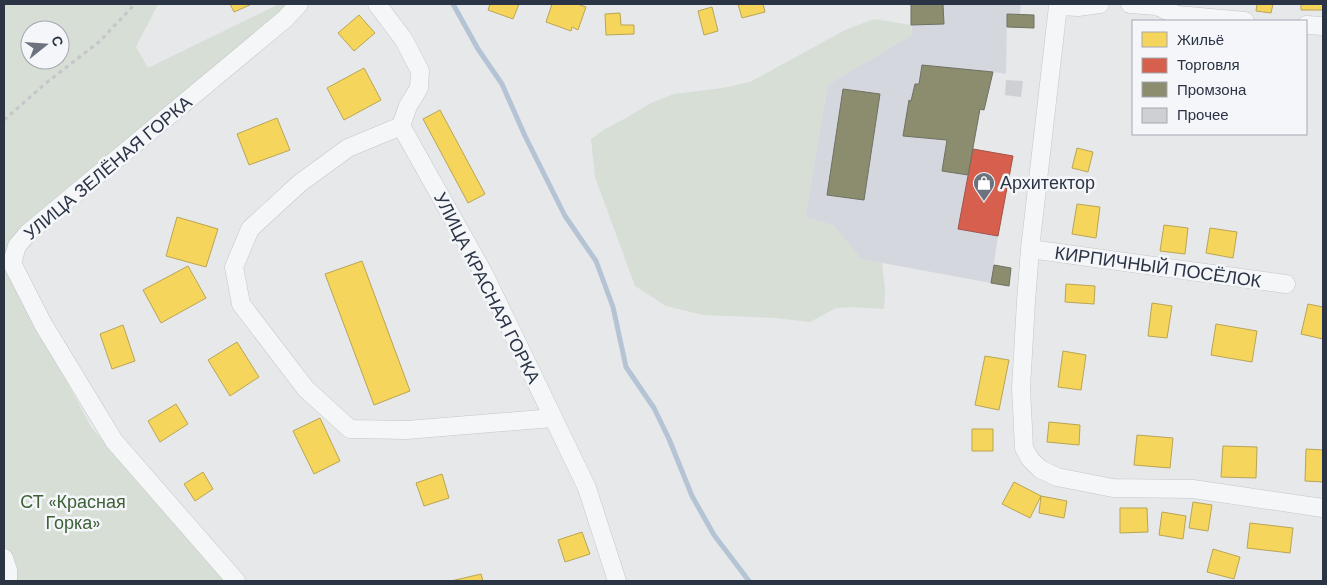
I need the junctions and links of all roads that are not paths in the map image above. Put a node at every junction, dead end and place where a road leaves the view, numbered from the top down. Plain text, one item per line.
1 (299, 4) edge
2 (377, 4) edge
3 (1100, 4) edge
4 (1130, 4) edge
5 (1057, 5) edge
6 (1157, 5) edge
7 (1234, 20) edge
8 (1307, 25) edge
9 (1323, 26) edge
10 (401, 126) junction
11 (1030, 249) junction
12 (1286, 284) dead end
13 (553, 418) junction
14 (1323, 508) edge
15 (4, 558) edge
16 (8, 581) edge
17 (236, 581) edge
18 (617, 581) edge

1 - 17 street, УЛИЦА ЗЕЛЁНАЯ ГОРКА
2 - 10 street
3 - 5 street
4 - 6 street
5 - 11 street, КИРПИЧНЫЙ ПОСЁЛОК
6 - 7 street
8 - 9 street
10 - 13 street, УЛИЦА КРАСНАЯ ГОРКА
10 - 13 street
11 - 12 street, КИРПИЧНЫЙ ПОСЁЛОК
11 - 14 street, КИРПИЧНЫЙ ПОСЁЛОК
13 - 18 street, УЛИЦА КРАСНАЯ ГОРКА
15 - 16 street

